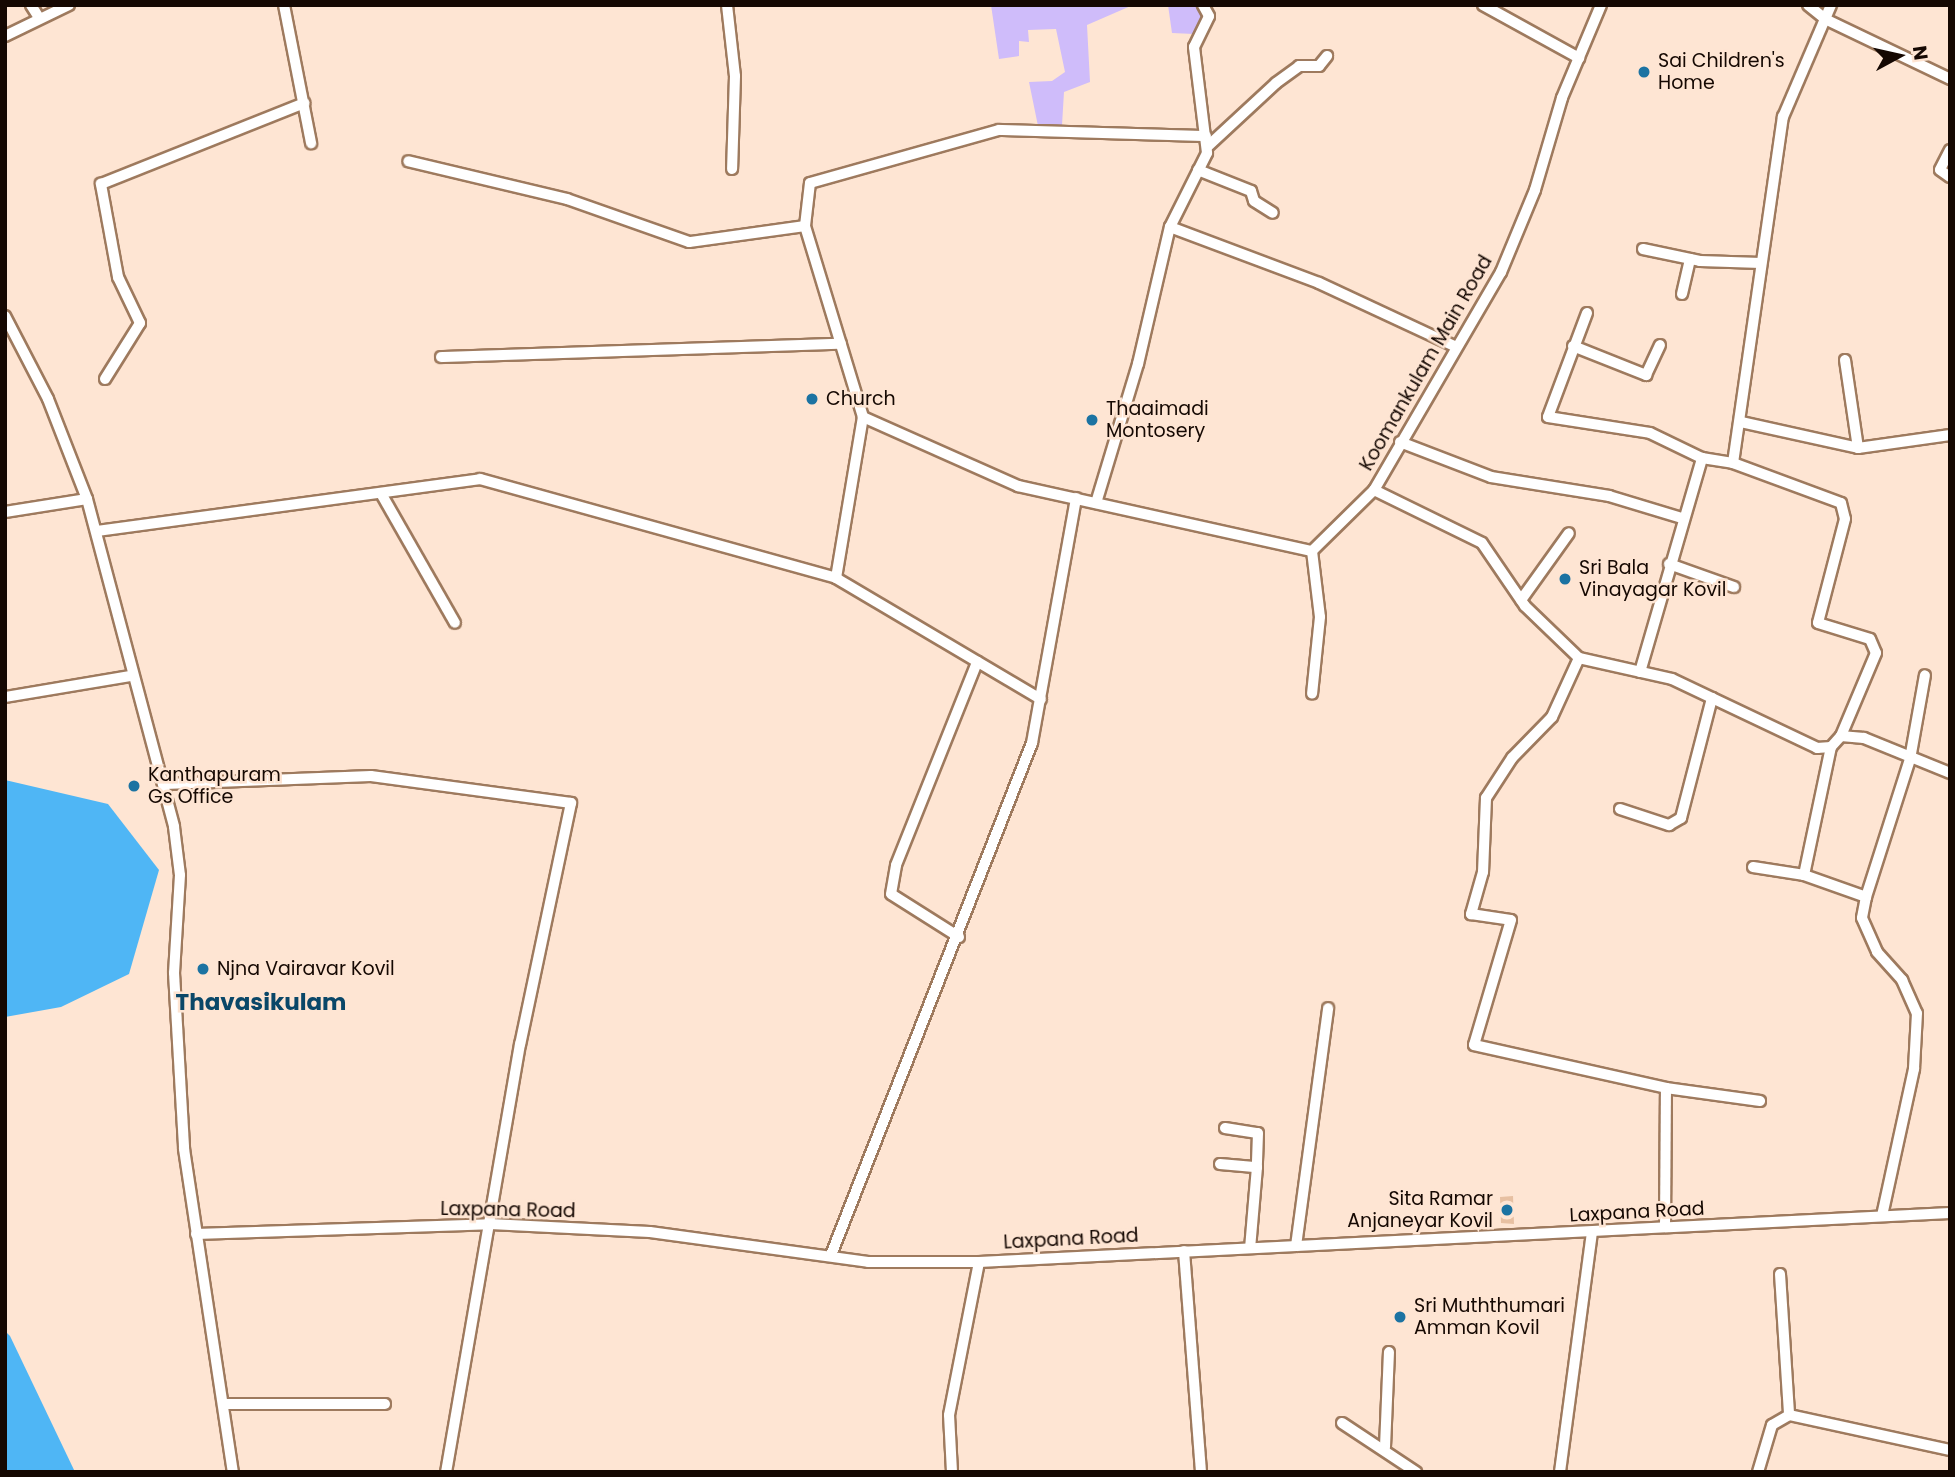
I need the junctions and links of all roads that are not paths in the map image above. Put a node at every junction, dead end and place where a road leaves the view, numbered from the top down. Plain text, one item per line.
1 (31, 5) edge
2 (69, 5) edge
3 (284, 5) edge
4 (727, 5) edge
5 (1203, 5) edge
6 (1483, 5) edge
7 (1601, 5) edge
8 (1808, 5) edge
9 (1831, 5) edge
10 (39, 18) junction
11 (1825, 19) junction
12 (5, 36) edge
13 (1327, 56) dead end
14 (1579, 58) junction
15 (1950, 79) edge
16 (304, 103) junction
17 (1206, 141) junction
18 (311, 143) dead end
19 (1950, 150) edge
20 (408, 161) dead end
21 (732, 169) dead end
22 (1198, 170) junction
23 (1950, 177) edge
24 (1273, 213) dead end
25 (805, 226) junction
26 (1170, 227) junction
27 (1643, 249) dead end
28 (1690, 259) junction
29 (1760, 263) junction
30 (1682, 294) dead end
31 (1587, 313) dead end
32 (5, 316) edge
33 (841, 344) junction
34 (1660, 345) dead end
35 (1454, 346) junction
36 (1573, 346) junction
37 (441, 357) dead end
38 (1845, 360) dead end
39 (105, 379) dead end
40 (863, 417) junction
41 (1741, 422) junction
42 (1950, 435) edge
43 (1400, 442) junction
44 (1858, 448) junction
45 (1702, 458) junction
46 (1732, 463) junction
47 (1374, 490) junction
48 (382, 495) junction
49 (1076, 498) junction
50 (87, 499) junction
51 (1096, 503) junction
52 (5, 512) edge
53 (1682, 518) junction
54 (97, 531) junction
55 (1569, 533) dead end
56 (1312, 551) junction
57 (1669, 565) junction
58 (836, 578) junction
59 (1734, 587) dead end
60 (1521, 600) junction
61 (455, 623) dead end
62 (1579, 658) junction
63 (977, 662) junction
64 (1640, 672) junction
65 (1925, 675) dead end
66 (131, 676) junction
67 (1312, 694) dead end
68 (5, 697) edge
69 (1712, 698) junction
70 (1041, 699) junction
71 (1840, 736) junction
72 (1831, 747) junction
73 (1910, 759) junction
74 (1950, 773) edge
75 (165, 784) junction
76 (1620, 809) dead end
77 (1753, 867) dead end
78 (1804, 875) junction
79 (1866, 897) junction
80 (960, 937) junction
81 (1328, 1008) dead end
82 (1666, 1088) junction
83 (1760, 1101) dead end
84 (1226, 1128) dead end
85 (1220, 1164) dead end
86 (1257, 1167) junction
87 (1950, 1213) edge
88 (1882, 1216) junction
89 (490, 1224) junction
90 (1665, 1227) junction
91 (1592, 1232) junction
92 (196, 1234) junction
93 (1296, 1246) junction
94 (1250, 1248) junction
95 (1184, 1251) junction
96 (831, 1255) junction
97 (979, 1262) junction
98 (1780, 1274) dead end
99 (1388, 1352) dead end
100 (223, 1404) junction
101 (385, 1404) dead end
102 (1789, 1415) junction
103 (1342, 1423) dead end
104 (1385, 1447) junction
105 (1950, 1450) edge
106 (233, 1472) edge
107 (446, 1472) edge
108 (952, 1472) edge
109 (1201, 1472) edge
110 (1416, 1472) edge
111 (1560, 1472) edge
112 (1758, 1472) edge

1 - 10 street
2 - 10 street
3 - 16 street
4 - 21 street
5 - 17 street
6 - 14 street
7 - 14 street, Koomankulam Main Road
8 - 11 street
9 - 11 street
10 - 12 street
11 - 15 street
11 - 29 street
13 - 17 street
14 - 35 street, Koomankulam Main Road
16 - 18 street
16 - 39 street
17 - 22 street
17 - 25 street
19 - 23 street
20 - 25 street
22 - 24 street
22 - 26 street
25 - 33 street
26 - 35 street
26 - 51 street
27 - 28 street
28 - 29 street
28 - 30 street
29 - 41 street
31 - 36 street
32 - 50 street
33 - 37 street
33 - 40 street
34 - 36 street
35 - 43 street, Koomankulam Main Road
36 - 45 street
38 - 44 street
40 - 49 street
40 - 58 street
41 - 44 street
41 - 46 street
42 - 44 street
43 - 47 street, Koomankulam Main Road
43 - 53 street
45 - 46 street
45 - 53 street
46 - 71 street
47 - 56 street
47 - 60 street, Koomankulam Main Road
48 - 54 street
48 - 58 street
48 - 61 street
49 - 51 street
49 - 70 street
50 - 52 street
50 - 54 street
51 - 56 street
53 - 57 street
54 - 66 street
55 - 60 street
56 - 67 street
57 - 59 street
57 - 64 street
58 - 63 street
60 - 62 street, Koomankulam Main Road
62 - 64 street
62 - 82 street
63 - 70 street
63 - 80 street
64 - 69 street
65 - 73 street
66 - 68 street
66 - 75 street
69 - 72 street
69 - 76 street
70 - 80 street
71 - 72 street
71 - 73 street
72 - 78 street
73 - 74 street
73 - 79 street
75 - 89 street
75 - 92 street
77 - 78 street
78 - 79 street
79 - 88 street
80 - 96 street
81 - 93 street
82 - 83 street
82 - 90 street
84 - 86 street
85 - 86 street
86 - 94 street
87 - 88 street, Laxpana Road
88 - 90 street, Laxpana Road
89 - 92 street, Laxpana Road
89 - 96 street, Laxpana Road
89 - 107 street
90 - 91 street, Laxpana Road
91 - 93 street, Laxpana Road
91 - 111 street
92 - 100 street
93 - 94 street, Laxpana Road
94 - 95 street, Laxpana Road
95 - 97 street, Laxpana Road
95 - 109 street
96 - 97 street, Laxpana Road
97 - 108 street
98 - 102 street
99 - 104 street
100 - 101 street
100 - 106 street
102 - 105 street
102 - 112 street
103 - 104 street
104 - 110 street

